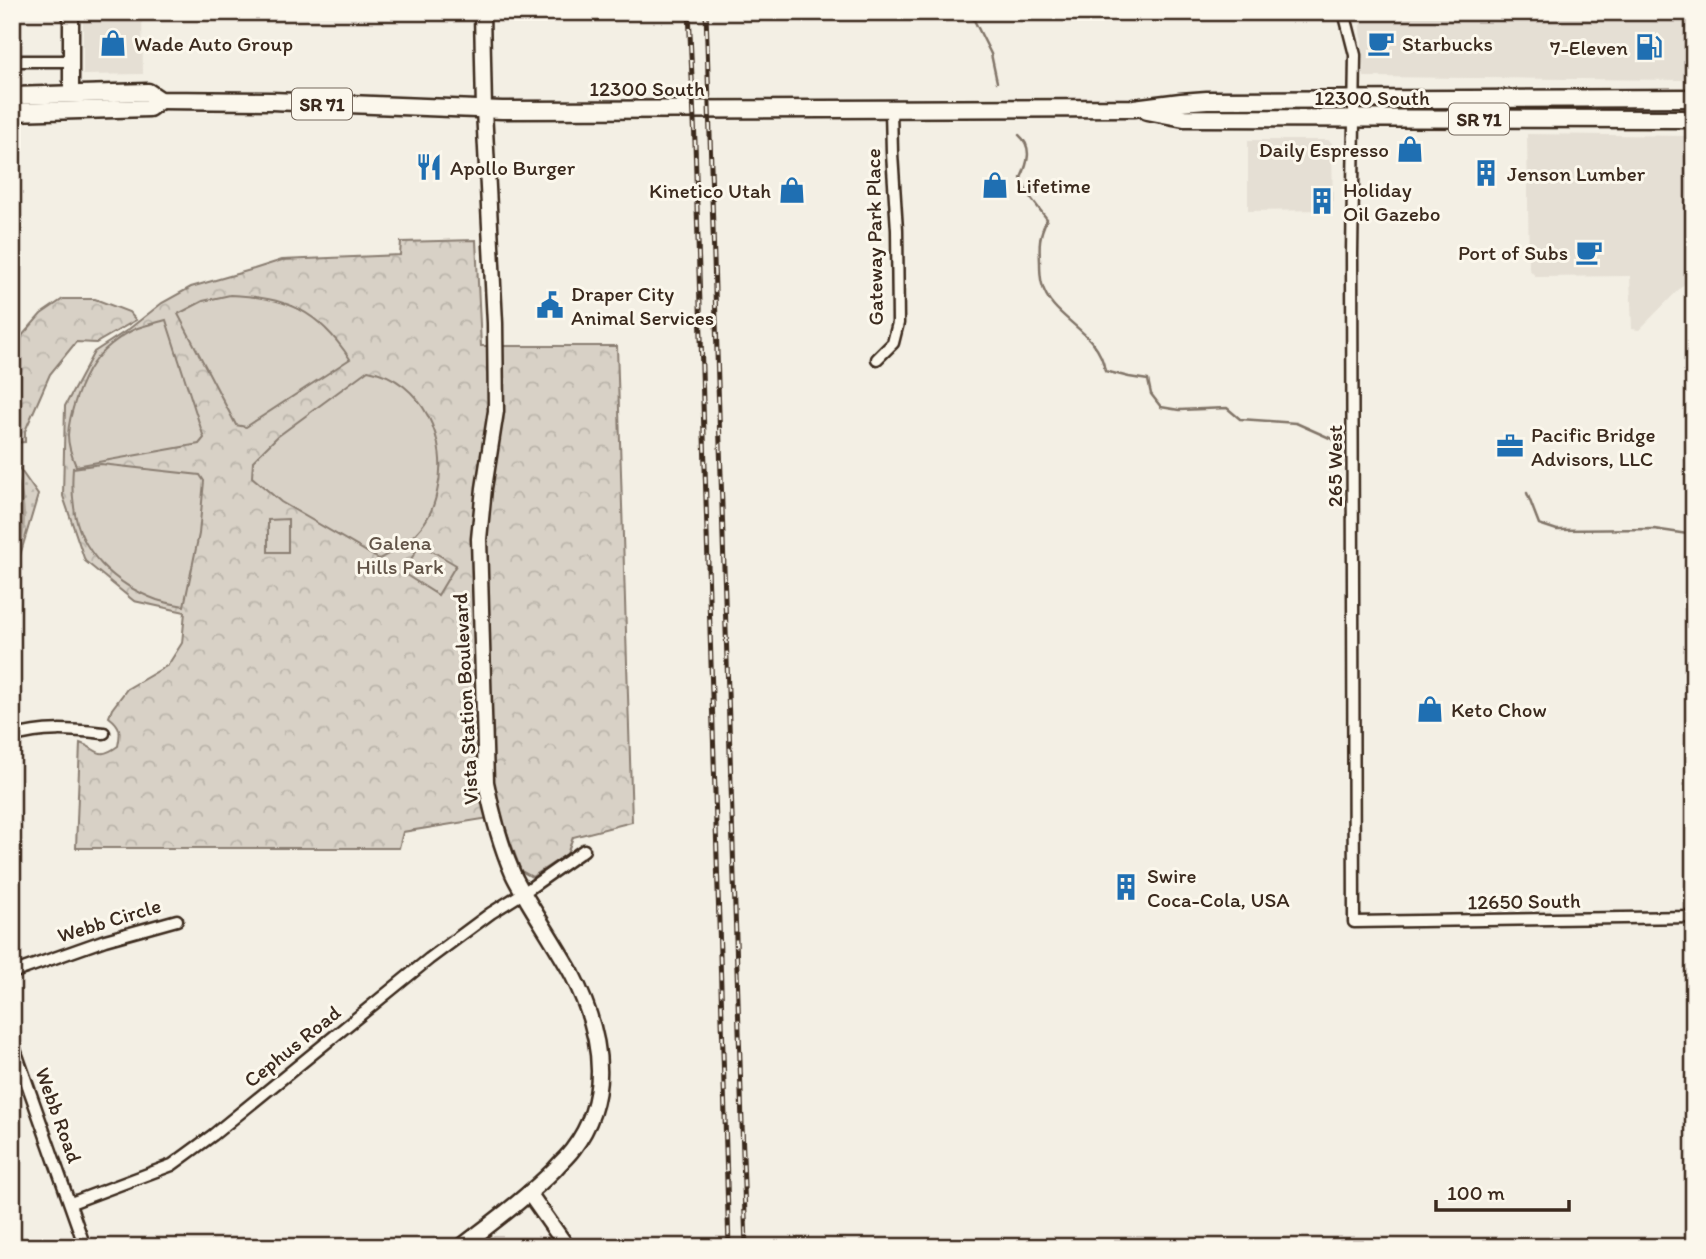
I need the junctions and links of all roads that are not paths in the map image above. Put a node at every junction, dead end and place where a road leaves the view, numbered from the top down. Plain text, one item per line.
1 (71, 12) edge
2 (482, 12) edge
3 (1344, 12) edge
4 (12, 61) edge
5 (71, 61) junction
6 (71, 95) junction
7 (12, 96) edge
8 (1694, 98) edge
9 (160, 100) junction
10 (1355, 100) junction
11 (891, 108) junction
12 (1134, 108) junction
13 (484, 110) junction
14 (12, 112) edge
15 (1355, 118) junction
16 (1694, 119) edge
17 (877, 359) dead end
18 (104, 733) dead end
19 (12, 737) edge
20 (584, 850) dead end
21 (523, 893) junction
22 (1694, 917) edge
23 (177, 920) dead end
24 (1354, 922) joint
25 (12, 973) edge
26 (12, 1041) edge
27 (528, 1193) junction
28 (71, 1203) junction
29 (85, 1247) edge
30 (461, 1247) edge
31 (568, 1247) edge

1 - 5 street
2 - 13 street, Vista Station Boulevard
3 - 10 street, 265 West
4 - 5 street
5 - 6 street
6 - 7 main road, 12300 South / SR 71
6 - 9 main road, 12300 South / SR 71
8 - 10 main road, 12300 South / SR 71
9 - 13 main road, 12300 South / SR 71
9 - 14 main road, 12300 South / SR 71
10 - 12 main road, 12300 South / SR 71
10 - 15 street, 265 West
11 - 12 main road, 12300 South / SR 71
11 - 13 main road, 12300 South / SR 71
11 - 17 street, Gateway Park Place
12 - 15 main road, 12300 South / SR 71
13 - 21 street, Vista Station Boulevard
15 - 16 main road, 12300 South / SR 71
15 - 24 street, 265 West
18 - 19 street
20 - 21 street, Cephus Road
21 - 27 street, Vista Station Boulevard
21 - 28 street, Cephus Road
22 - 24 street, 12650 South
23 - 25 street, Webb Circle
26 - 28 street, Webb Road
27 - 30 street, Vista Station Boulevard
27 - 31 street
28 - 29 street, Webb Road

